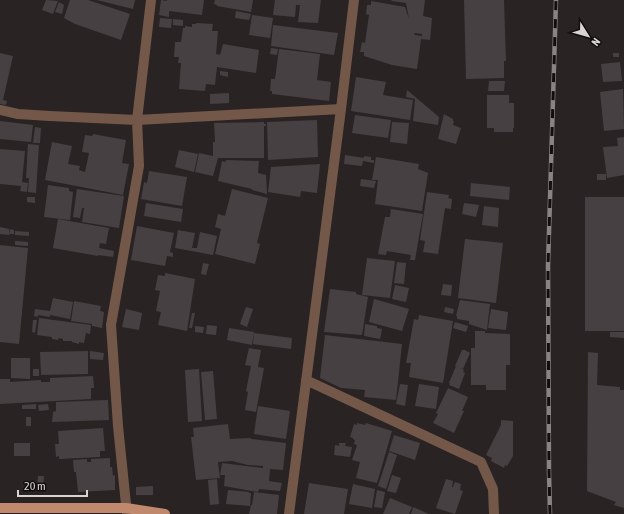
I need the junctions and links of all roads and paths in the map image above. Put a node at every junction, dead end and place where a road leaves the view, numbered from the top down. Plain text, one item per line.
1 (151, 0) edge
2 (354, 0) edge
3 (341, 109) junction
4 (0, 110) edge
5 (137, 120) junction
6 (306, 380) junction
7 (0, 508) edge
8 (126, 511) edge
9 (165, 514) edge
10 (289, 514) edge
11 (494, 514) edge

1 - 5 street
2 - 3 street
3 - 5 street
3 - 6 street
4 - 5 street
5 - 8 street
6 - 10 street
6 - 11 street
7 - 8 main road
8 - 9 main road

